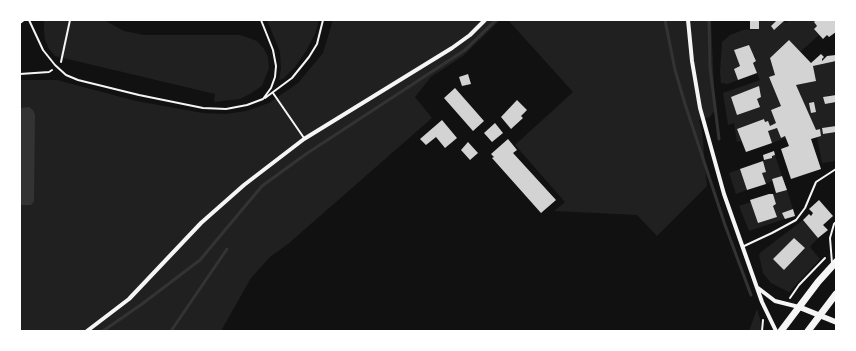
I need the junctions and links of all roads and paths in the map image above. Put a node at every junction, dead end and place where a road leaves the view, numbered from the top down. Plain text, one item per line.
1 (24, 20) edge
2 (29, 20) edge
3 (261, 20) edge
4 (323, 20) edge
5 (485, 20) edge
6 (688, 20) edge
7 (20, 23) edge
8 (273, 93) junction
9 (263, 99) junction
10 (304, 139) junction
11 (836, 170) edge
12 (836, 222) edge
13 (742, 247) junction
14 (831, 252) junction
15 (834, 264) edge
16 (758, 288) junction
17 (836, 294) edge
18 (785, 303) junction
19 (799, 307) junction
20 (819, 316) junction
21 (836, 322) edge
22 (87, 331) edge
23 (776, 331) edge
24 (781, 331) edge
25 (808, 331) edge

1 - 7 lane
2 - 9 lane
3 - 9 lane
4 - 8 lane
5 - 10 street
6 - 13 street
8 - 9 lane
8 - 10 lane
10 - 22 street
11 - 13 lane
12 - 14 lane
13 - 16 street
14 - 15 lane
14 - 18 path
15 - 19 highway
16 - 18 street
16 - 23 street
17 - 20 highway
18 - 19 street
19 - 20 street
19 - 24 highway
20 - 21 street
20 - 25 highway

